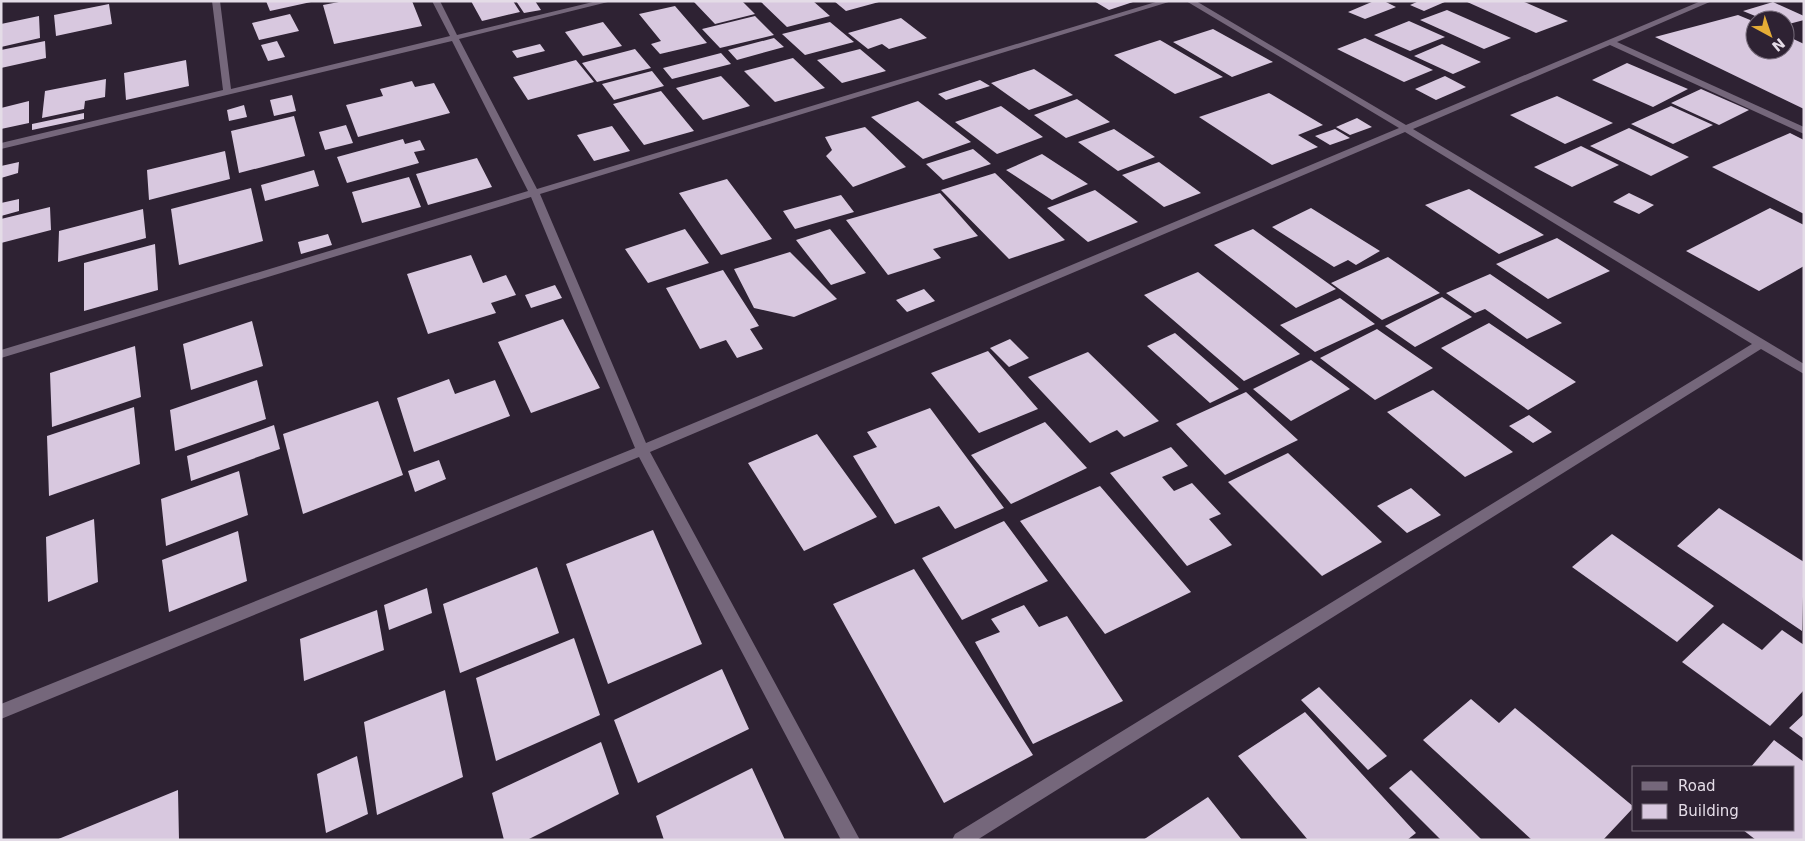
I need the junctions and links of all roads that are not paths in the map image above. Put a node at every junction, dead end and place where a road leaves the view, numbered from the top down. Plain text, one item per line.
1 (216, 1) edge
2 (436, 1) edge
3 (608, 1) edge
4 (1168, 1) edge
5 (1190, 1) edge
6 (1708, 1) edge
7 (455, 39) junction
8 (1612, 43) junction
9 (227, 92) junction
10 (1407, 129) junction
11 (1804, 131) edge
12 (1, 146) edge
13 (534, 193) junction
14 (1760, 344) junction
15 (1, 354) edge
16 (1804, 370) edge
17 (642, 450) junction
18 (1, 712) edge
19 (852, 840) edge
20 (961, 840) edge

1 - 9 street
2 - 7 street
3 - 7 street
4 - 13 street
5 - 10 street
6 - 8 street
7 - 9 street
7 - 13 street
8 - 10 street
8 - 11 street
9 - 12 street
10 - 14 street
10 - 17 street
13 - 15 street
13 - 17 street
14 - 16 street
14 - 20 street
17 - 18 street
17 - 19 street

